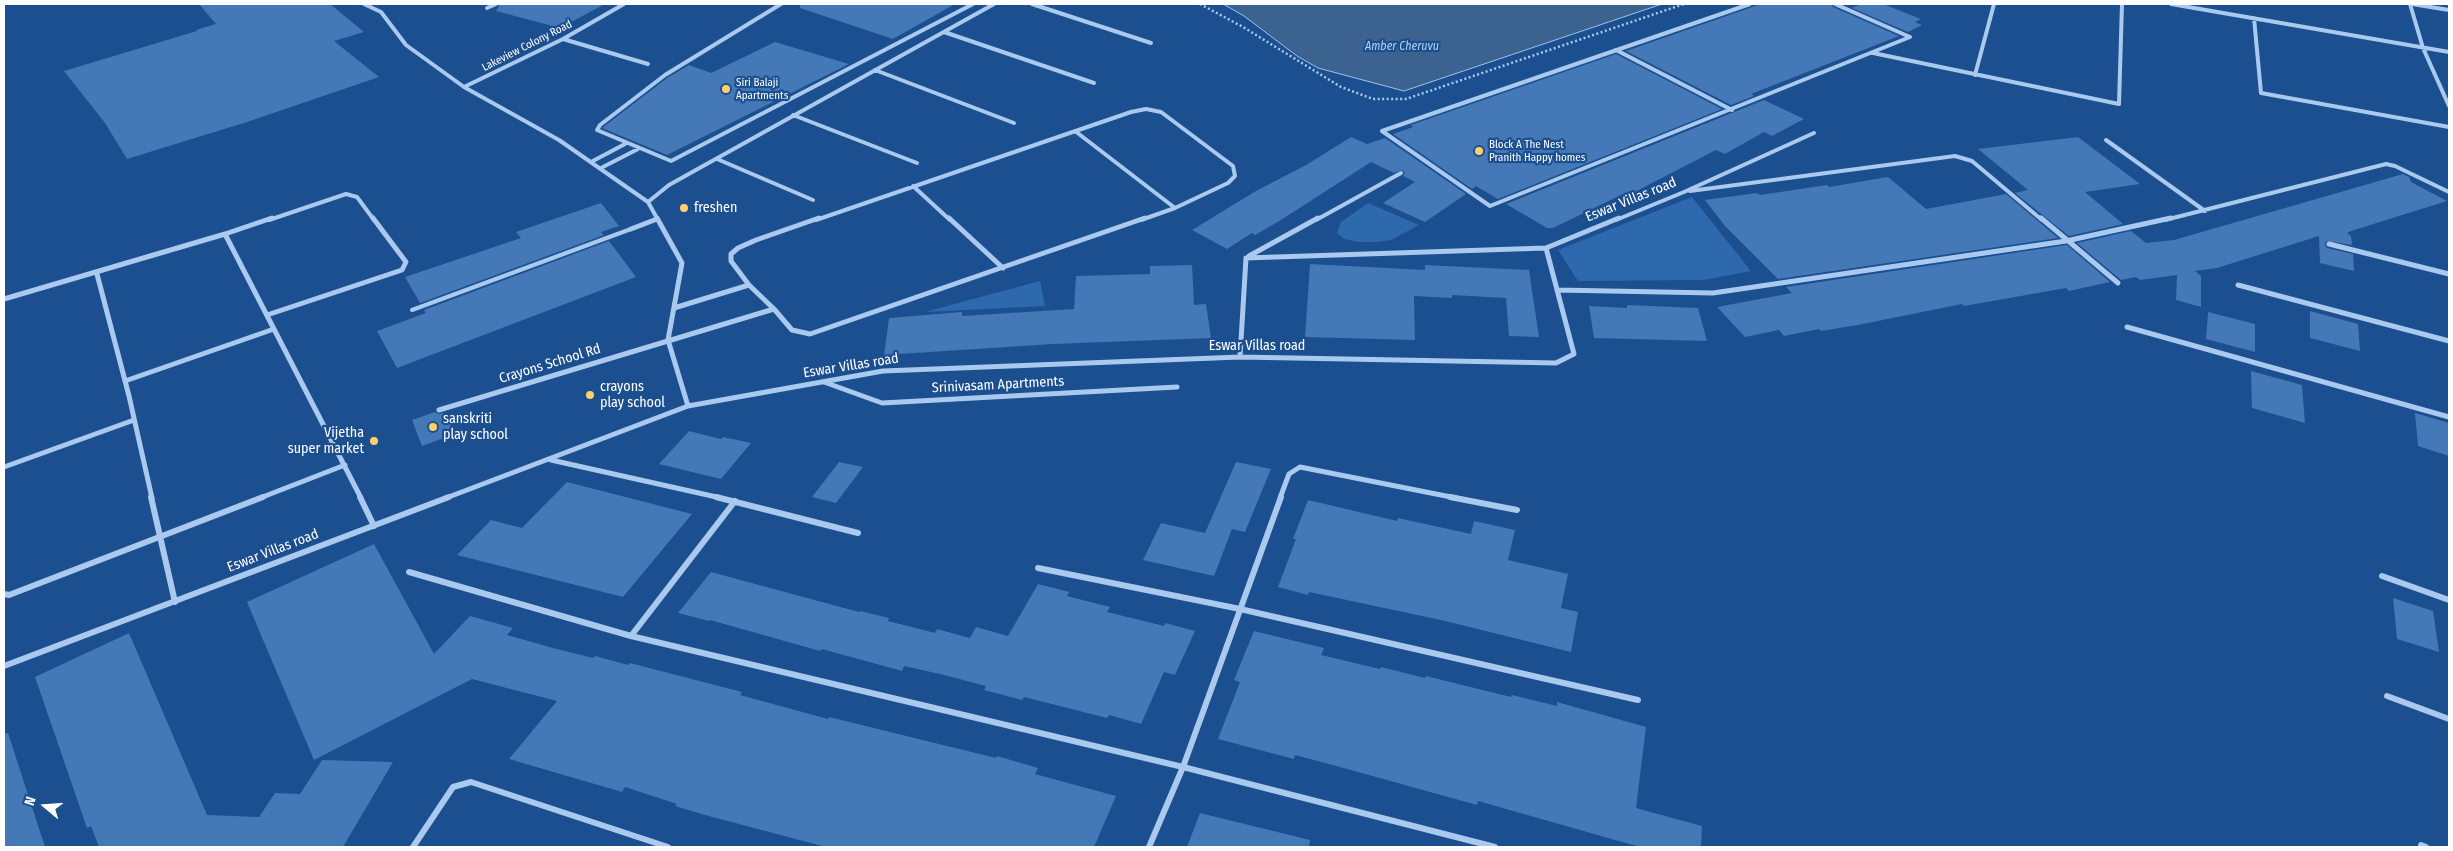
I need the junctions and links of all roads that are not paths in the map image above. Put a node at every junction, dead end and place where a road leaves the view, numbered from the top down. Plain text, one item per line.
1 (364, 4) edge
2 (496, 4) edge
3 (624, 4) edge
4 (781, 4) edge
5 (973, 4) edge
6 (994, 4) edge
7 (1032, 4) edge
8 (1750, 4) edge
9 (1835, 4) edge
10 (1994, 4) edge
11 (2122, 4) edge
12 (2171, 4) edge
13 (2411, 4) edge
14 (487, 8) dead end
15 (2449, 10) edge
16 (2254, 18) junction
17 (944, 32) junction
18 (562, 39) junction
19 (1151, 42) dead end
20 (2423, 48) junction
21 (1616, 50) junction
22 (2449, 52) edge
23 (1873, 53) junction
24 (648, 64) dead end
25 (874, 70) junction
26 (1975, 76) junction
27 (1094, 83) dead end
28 (464, 88) junction
29 (2449, 104) edge
30 (1732, 110) junction
31 (793, 115) junction
32 (1014, 123) dead end
33 (2449, 126) edge
34 (1075, 131) junction
35 (1814, 133) dead end
36 (2106, 140) dead end
37 (626, 144) junction
38 (638, 149) junction
39 (717, 159) junction
40 (591, 162) junction
41 (916, 163) dead end
42 (601, 168) junction
43 (1402, 173) dead end
44 (913, 186) junction
45 (1684, 192) junction
46 (2449, 192) edge
47 (814, 200) dead end
48 (648, 202) junction
49 (1175, 208) junction
50 (2205, 211) junction
51 (657, 219) junction
52 (631, 229) joint
53 (225, 234) junction
54 (2066, 241) junction
55 (2329, 244) dead end
56 (1546, 248) junction
57 (1246, 258) junction
58 (1003, 268) junction
59 (97, 274) junction
60 (2449, 274) edge
61 (2118, 283) dead end
62 (749, 285) junction
63 (2238, 285) dead end
64 (1557, 290) junction
65 (4, 299) edge
66 (674, 308) junction
67 (774, 309) junction
68 (412, 310) dead end
69 (267, 315) junction
70 (2127, 327) dead end
71 (274, 329) junction
72 (668, 340) junction
73 (2449, 341) edge
74 (1240, 357) junction
75 (125, 380) junction
76 (824, 382) junction
77 (1177, 387) dead end
78 (688, 406) junction
79 (439, 410) dead end
80 (2449, 417) edge
81 (134, 420) junction
82 (551, 460) junction
83 (345, 465) junction
84 (4, 467) edge
85 (735, 501) junction
86 (1517, 510) dead end
87 (374, 526) junction
88 (858, 533) dead end
89 (161, 536) junction
90 (1038, 568) dead end
91 (409, 572) dead end
92 (2382, 576) dead end
93 (4, 594) edge
94 (2449, 600) edge
95 (176, 602) junction
96 (1240, 609) junction
97 (631, 636) junction
98 (4, 666) edge
99 (2387, 696) dead end
100 (1638, 700) dead end
101 (2449, 719) edge
102 (1183, 767) junction
103 (413, 847) edge
104 (668, 847) edge
105 (1149, 847) edge
106 (1495, 847) edge

1 - 28 street
2 - 14 street
3 - 18 street, Lakeview Colony Road
4 - 37 street
5 - 38 street
6 - 17 street
7 - 19 street
8 - 21 street
9 - 23 street
10 - 26 street
11 - 26 street
12 - 16 street
13 - 15 street
13 - 20 street
16 - 20 street
16 - 33 street
17 - 25 street
17 - 27 street
18 - 24 street
18 - 28 street, Lakeview Colony Road
20 - 22 street
20 - 29 street
21 - 30 street
21 - 30 street
23 - 26 street
23 - 30 street
25 - 31 street
25 - 32 street
28 - 40 street
31 - 39 street
31 - 41 street
34 - 44 street
34 - 49 street
34 - 49 street
35 - 45 street, Eswar Villas road
36 - 50 street
37 - 38 street
37 - 40 street
38 - 42 street
39 - 47 street
39 - 48 street
40 - 42 street
42 - 48 street
43 - 57 street
44 - 58 street
44 - 62 street
45 - 54 street
45 - 56 street, Eswar Villas road
46 - 50 street
48 - 51 street
49 - 58 street
50 - 54 street
51 - 52 street
51 - 66 street
52 - 68 lane
53 - 59 street
53 - 69 street
53 - 69 street
54 - 61 street
54 - 64 street
55 - 60 street
56 - 57 street
56 - 64 street, Eswar Villas road
57 - 74 street
58 - 67 street
59 - 65 street
59 - 75 street
62 - 66 street
62 - 67 street
63 - 73 street
64 - 74 street, Eswar Villas road
66 - 72 street
67 - 72 street, Crayons School Rd
69 - 71 street
70 - 80 street
71 - 75 street
71 - 83 street
72 - 78 street
72 - 79 street, Crayons School Rd
74 - 76 street, Eswar Villas road
75 - 81 street
76 - 77 street, Srinivasam Apartments
76 - 78 street, Eswar Villas road
78 - 82 street, Eswar Villas road
81 - 84 street
81 - 89 street
82 - 85 street
82 - 87 street, Eswar Villas road
83 - 87 street
83 - 89 street
85 - 88 street
85 - 97 street
86 - 96 street
87 - 95 street, Eswar Villas road
89 - 93 street
89 - 95 street
90 - 96 street
91 - 97 street
92 - 94 street
95 - 98 street, Eswar Villas road
96 - 100 street
96 - 102 street
97 - 102 street
99 - 101 street
102 - 105 street
102 - 106 street
103 - 104 street

